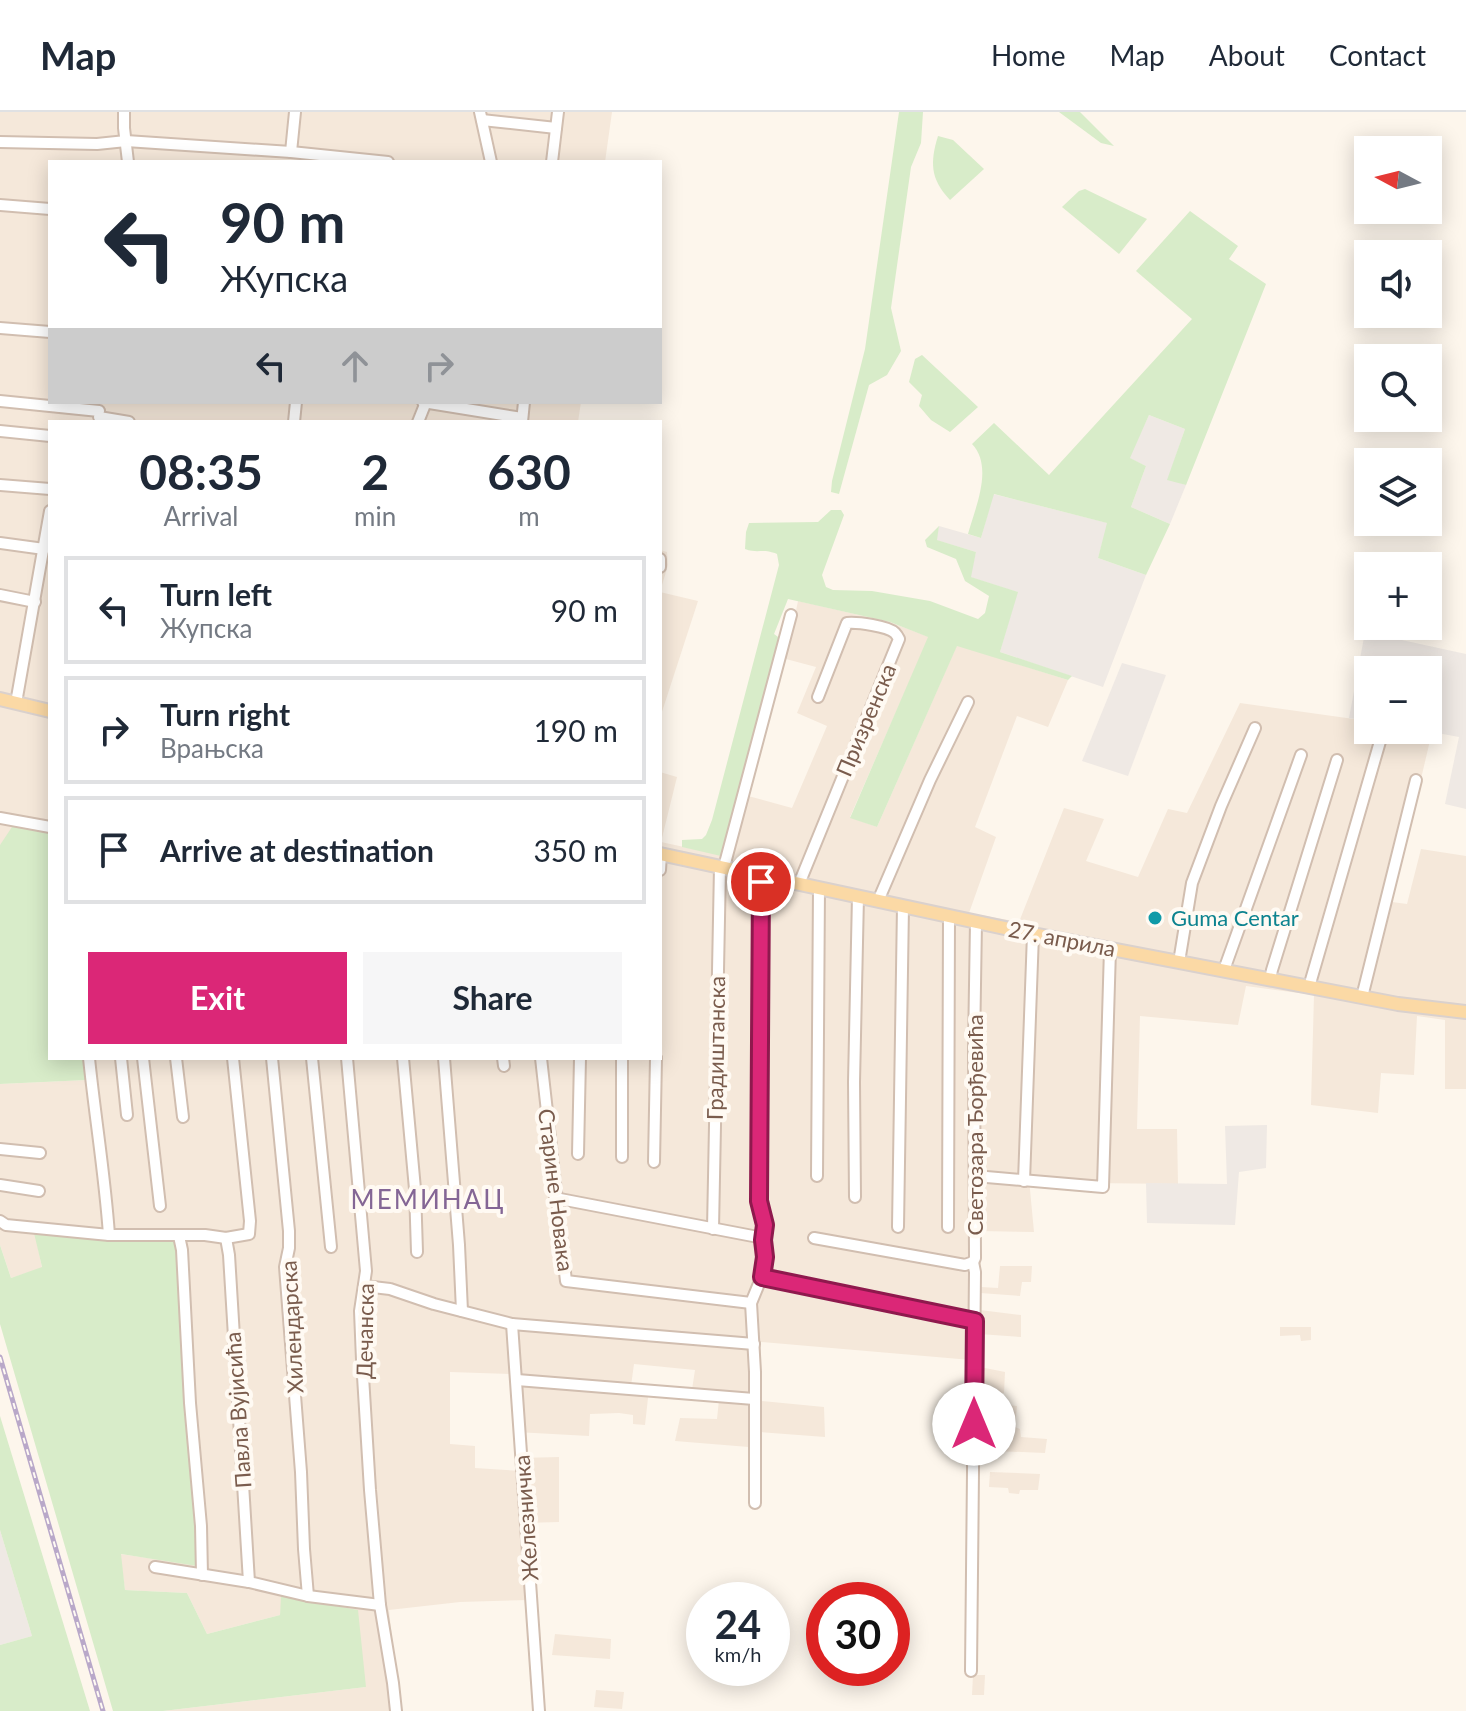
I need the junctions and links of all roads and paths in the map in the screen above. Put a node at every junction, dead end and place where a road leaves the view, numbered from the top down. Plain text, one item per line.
1 (124, 112) edge
2 (295, 112) edge
3 (558, 112) edge
4 (481, 116) edge
5 (556, 128) junction
6 (126, 141) junction
7 (0, 142) edge
8 (291, 152) junction
9 (320, 158) edge
10 (128, 160) edge
11 (354, 160) edge
12 (491, 160) edge
13 (552, 160) edge
14 (0, 205) edge
15 (48, 209) edge
16 (0, 328) edge
17 (48, 332) edge
18 (0, 401) edge
19 (436, 404) edge
20 (99, 413) edge
21 (122, 420) edge
22 (522, 420) edge
23 (0, 431) edge
24 (48, 436) edge
25 (0, 485) edge
26 (48, 489) edge
27 (48, 524) edge
28 (0, 543) edge
29 (44, 549) junction
30 (0, 595) edge
31 (35, 602) junction
32 (791, 615) dead end
33 (818, 697) dead end
34 (0, 699) edge
35 (968, 702) dead end
36 (16, 703) junction
37 (48, 711) edge
38 (1255, 728) dead end
39 (1379, 744) edge
40 (1301, 755) dead end
41 (1337, 760) dead end
42 (1416, 780) dead end
43 (0, 818) edge
44 (48, 827) edge
45 (662, 854) edge
46 (722, 867) junction
47 (761, 875) junction
48 (799, 884) junction
49 (819, 888) junction
50 (858, 896) junction
51 (878, 901) junction
52 (903, 906) junction
53 (949, 916) junction
54 (976, 922) junction
55 (1033, 934) junction
56 (1110, 949) junction
57 (1179, 962) junction
58 (1224, 970) junction
59 (1270, 979) junction
60 (1309, 987) junction
61 (1362, 997) junction
62 (1466, 1012) edge
63 (89, 1060) edge
64 (121, 1060) edge
65 (143, 1060) edge
66 (176, 1060) edge
67 (233, 1060) edge
68 (272, 1060) edge
69 (312, 1060) edge
70 (347, 1060) edge
71 (403, 1060) edge
72 (444, 1060) edge
73 (541, 1060) edge
74 (580, 1060) edge
75 (622, 1060) edge
76 (656, 1060) edge
77 (127, 1115) dead end
78 (183, 1117) dead end
79 (0, 1149) edge
80 (40, 1153) dead end
81 (578, 1154) dead end
82 (622, 1157) dead end
83 (654, 1162) dead end
84 (817, 1176) dead end
85 (975, 1176) junction
86 (1024, 1181) junction
87 (0, 1185) edge
88 (39, 1191) dead end
89 (855, 1197) dead end
90 (555, 1198) junction
91 (160, 1206) dead end
92 (0, 1221) edge
93 (898, 1227) dead end
94 (948, 1227) dead end
95 (713, 1229) junction
96 (109, 1235) junction
97 (179, 1236) junction
98 (226, 1238) junction
99 (814, 1238) dead end
100 (763, 1240) junction
101 (331, 1247) dead end
102 (417, 1252) dead end
103 (973, 1262) junction
104 (762, 1277) junction
105 (364, 1286) junction
106 (751, 1303) junction
107 (462, 1311) junction
108 (975, 1321) junction
109 (512, 1324) junction
110 (754, 1344) junction
111 (517, 1380) junction
112 (754, 1399) junction
113 (755, 1503) dead end
114 (155, 1567) dead end
115 (202, 1575) junction
116 (249, 1582) junction
117 (308, 1596) junction
118 (380, 1605) junction
119 (971, 1671) dead end
120 (396, 1711) edge
121 (539, 1711) edge

1 - 6 street
2 - 8 street
3 - 5 street
4 - 5 street
4 - 12 street
5 - 13 street
6 - 7 street
6 - 8 street
6 - 10 street
8 - 9 street
9 - 11 street
14 - 15 street
16 - 17 street
18 - 20 street
19 - 22 street
20 - 21 street
23 - 24 street
25 - 26 street
27 - 29 street
28 - 29 street
29 - 31 street
30 - 31 street
31 - 36 street
32 - 46 street, Градиштанска
33 - 48 street, Призренска
34 - 36 main road
35 - 51 street
36 - 37 main road
38 - 57 street
39 - 60 street
40 - 58 street
41 - 59 street
42 - 61 street
43 - 44 street
45 - 46 main road, 27. априла
46 - 47 main road, 27. априла
46 - 95 street, Градиштанска
47 - 48 main road, 27. априла
47 - 100 street
48 - 49 main road, 27. априла
49 - 50 main road, 27. априла
49 - 84 street
50 - 51 main road, 27. априла
50 - 89 street
51 - 52 main road, 27. априла
52 - 53 main road, 27. априла
52 - 93 street
53 - 54 main road, 27. априла
53 - 94 street
54 - 55 main road, 27. априла
54 - 85 street, Светозара Ђорђевића
55 - 56 main road, 27. априла
55 - 86 street
56 - 57 main road, 27. априла
56 - 86 street
57 - 58 main road, 27. априла
58 - 59 main road, 27. априла
59 - 60 main road, 27. априла
60 - 61 main road, 27. априла
61 - 62 main road, 27. априла
63 - 96 street
64 - 77 street
65 - 91 street
66 - 78 street
67 - 98 street
68 - 117 street, Хилендарска
69 - 101 street
70 - 105 street, Дечанска
71 - 102 street
72 - 107 street
73 - 90 street, Старине Новака
74 - 81 street
75 - 82 street
76 - 83 street
79 - 80 street
85 - 86 street
85 - 103 street, Светозара Ђорђевића
87 - 88 street
90 - 95 street
90 - 106 street, Старине Новака
92 - 96 street
95 - 100 street
96 - 97 street
97 - 98 street
97 - 115 street
98 - 116 street, Павла Вујисића
99 - 103 street, Светозара Ђорђевића
100 - 104 street
103 - 108 street
104 - 106 street
104 - 108 street
105 - 107 street
105 - 118 street, Дечанска
106 - 110 street
107 - 109 street
108 - 119 street
109 - 110 street
109 - 111 street, Железничка
110 - 112 street
111 - 112 street
111 - 121 street, Железничка
112 - 113 street
114 - 115 street
115 - 116 street
116 - 117 street
117 - 118 street
118 - 120 street, Дечанска

